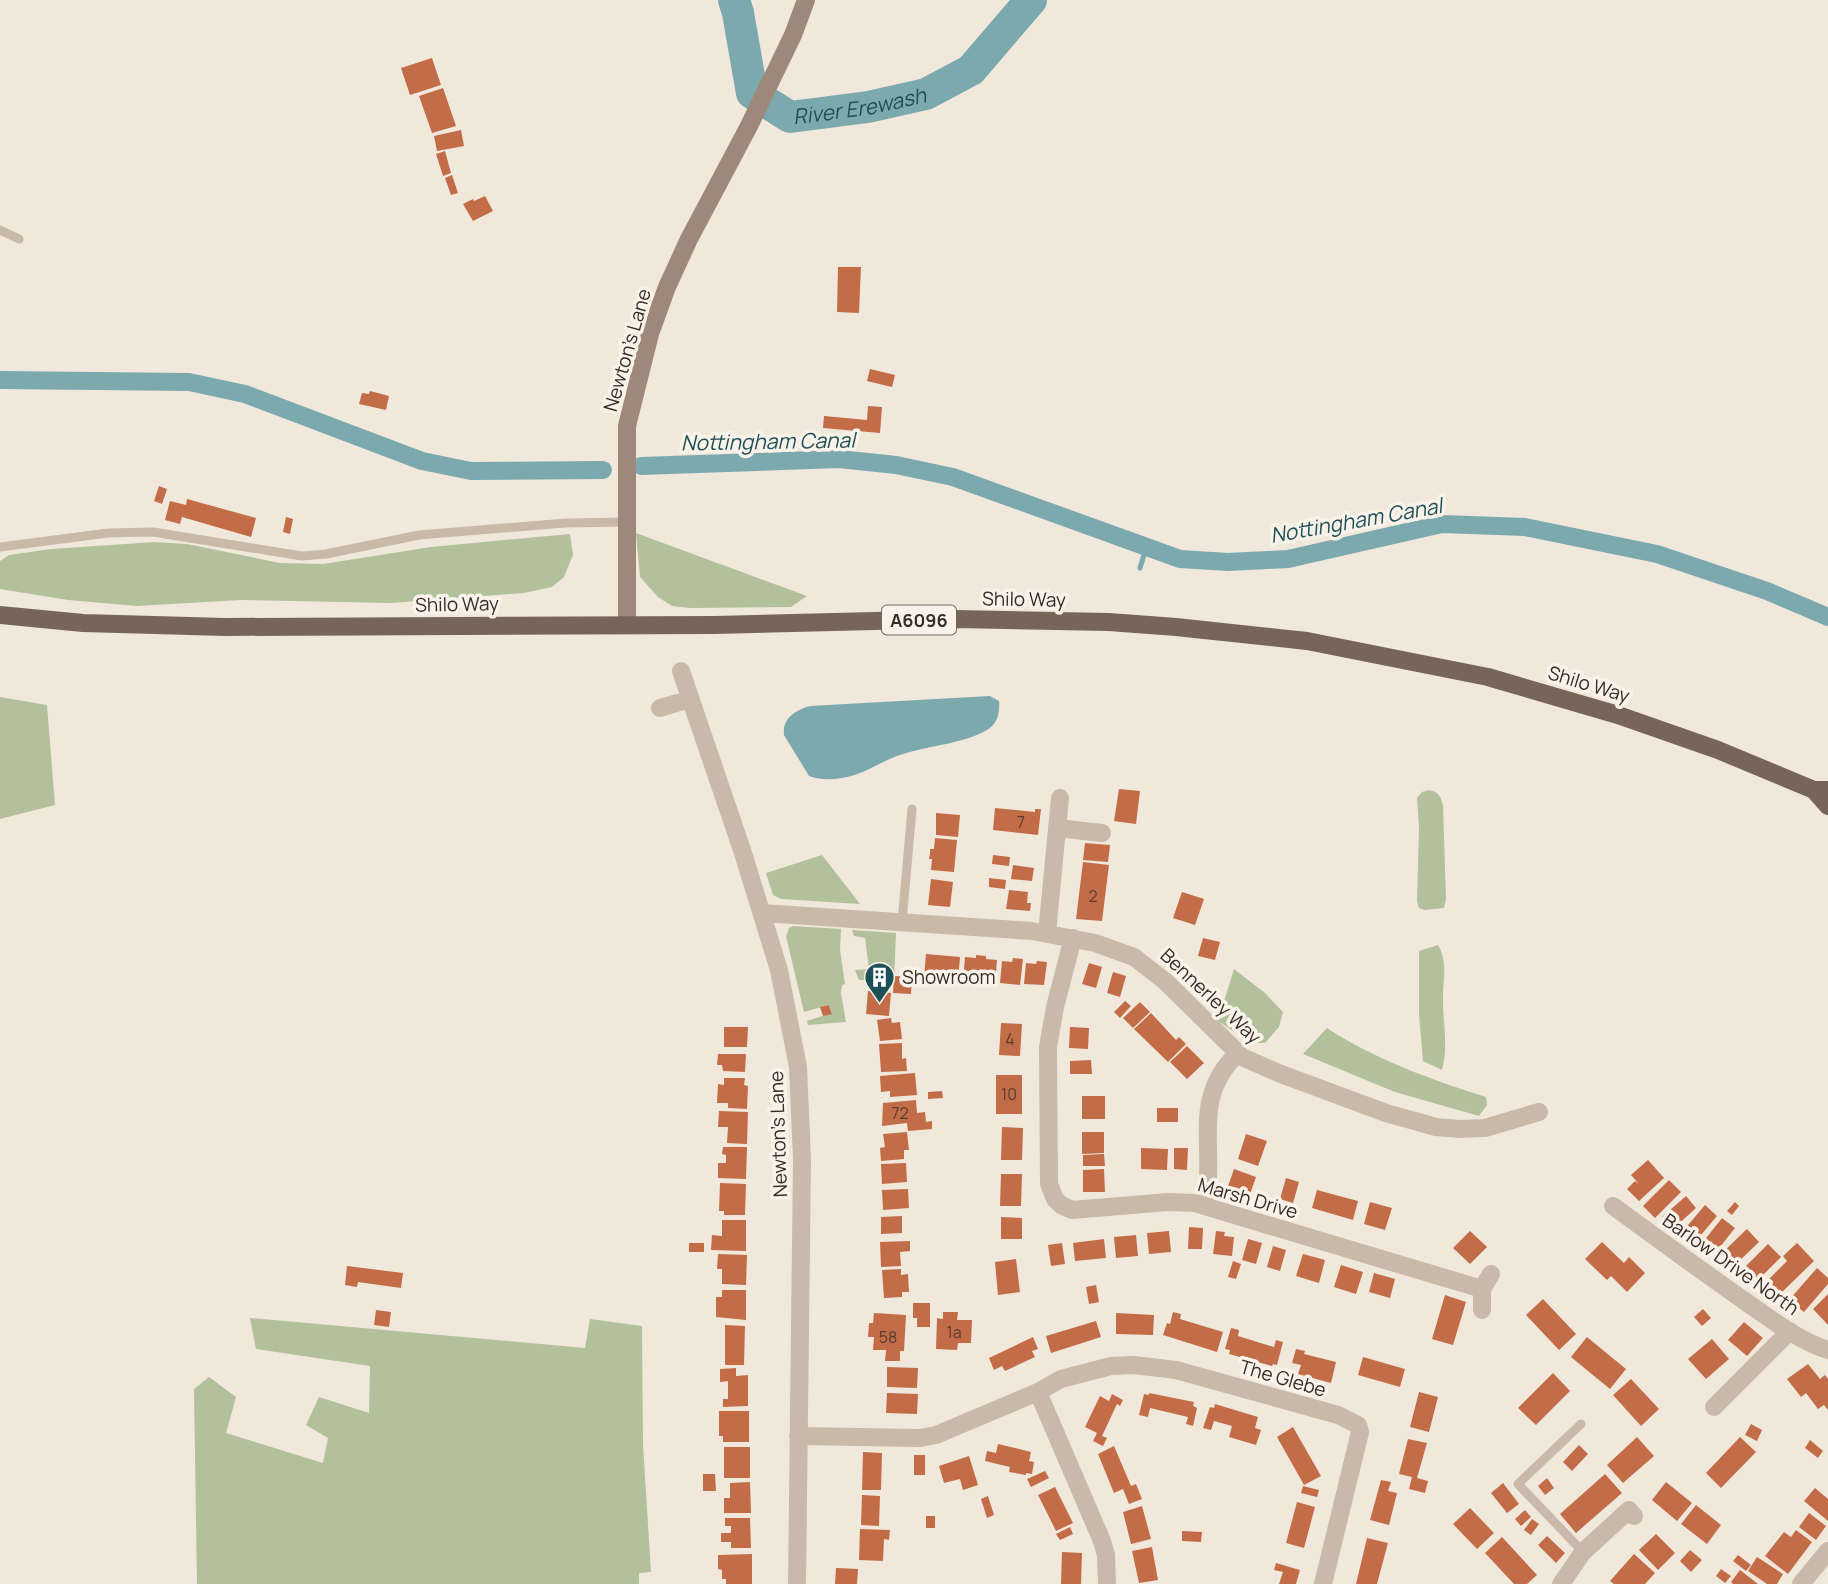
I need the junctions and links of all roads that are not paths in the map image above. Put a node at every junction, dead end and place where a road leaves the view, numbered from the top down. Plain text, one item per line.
1 (806, 0) edge
2 (0, 230) edge
3 (19, 239) dead end
4 (627, 522) junction
5 (0, 547) edge
6 (0, 615) edge
7 (627, 624) junction
8 (681, 671) dead end
9 (690, 699) junction
10 (660, 708) dead end
11 (1821, 790) edge
12 (1060, 798) dead end
13 (1828, 806) edge
14 (912, 809) dead end
15 (1057, 828) junction
16 (1102, 833) dead end
17 (762, 913) junction
18 (902, 922) junction
19 (1046, 933) junction
20 (1073, 938) junction
21 (1237, 1054) junction
22 (1539, 1112) dead end
23 (1204, 1206) junction
24 (1613, 1206) dead end
25 (1482, 1310) dead end
26 (1790, 1331) junction
27 (1828, 1350) edge
28 (1038, 1392) junction
29 (1714, 1407) dead end
30 (1581, 1424) dead end
31 (798, 1436) junction
32 (1634, 1516) dead end
33 (1828, 1551) edge
34 (1583, 1552) junction
35 (797, 1584) edge
36 (1107, 1584) edge
37 (1322, 1584) edge
38 (1561, 1584) edge
39 (1801, 1584) edge

1 - 4 street, Newton's Lane
2 - 3 lane
4 - 5 lane
4 - 7 street, Newton's Lane
6 - 7 main road, Shilo Way / A6096
7 - 11 main road, Shilo Way / A6096
8 - 9 street, Newton's Lane
9 - 10 street
9 - 17 street, Newton's Lane
11 - 13 main road, Shilo Way / A6096
12 - 15 street
14 - 18 lane
15 - 16 street
15 - 19 street
17 - 18 street, Bennerley Way
17 - 31 street, Newton's Lane
18 - 19 street, Bennerley Way
19 - 20 street, Bennerley Way
20 - 21 street, Bennerley Way
20 - 23 street, Marsh Drive
21 - 22 street, Bennerley Way
21 - 23 street
23 - 25 street, Marsh Drive
24 - 26 street, Barlow Drive North
26 - 27 street, Barlow Drive North
26 - 29 street
28 - 31 street, The Glebe
28 - 36 street
28 - 37 street, The Glebe
30 - 34 lane
31 - 35 street, Newton's Lane
32 - 34 street
33 - 39 street
34 - 38 street

